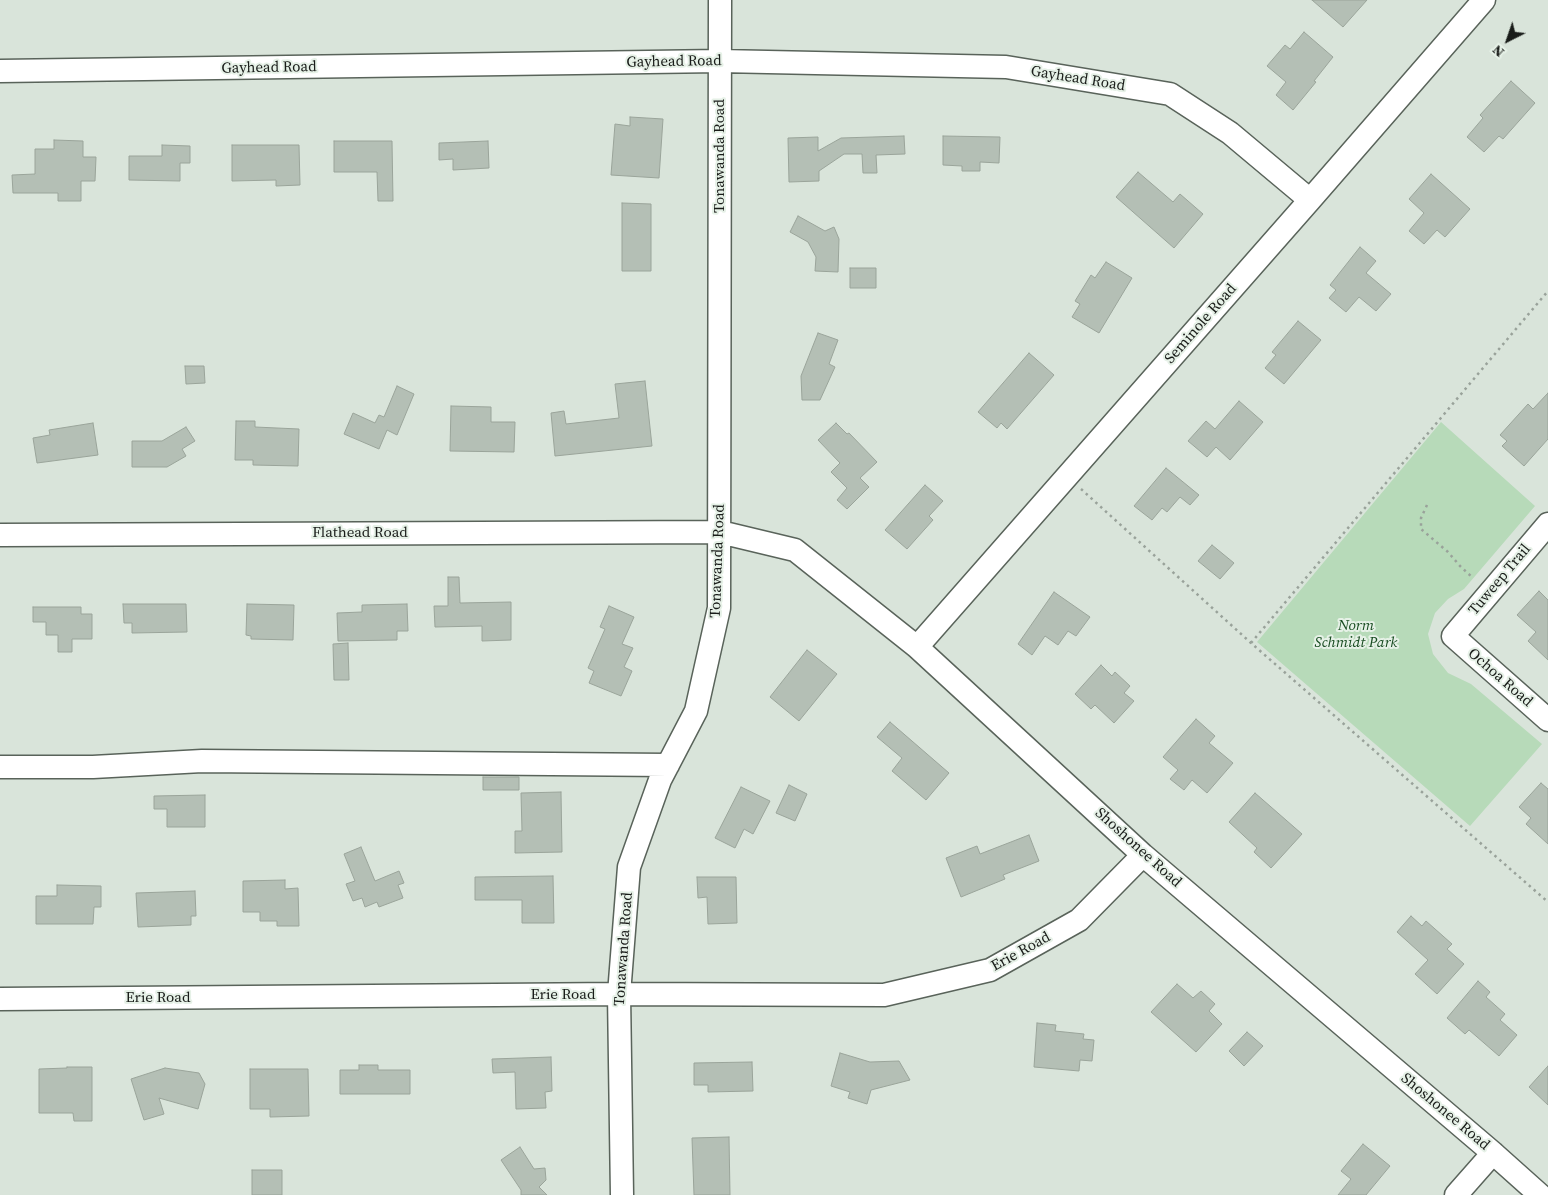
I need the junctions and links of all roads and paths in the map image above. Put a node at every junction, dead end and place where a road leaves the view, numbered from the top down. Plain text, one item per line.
1 (720, 0) edge
2 (1484, 0) edge
3 (720, 61) junction
4 (0, 71) edge
5 (1310, 200) junction
6 (1548, 291) edge
7 (1067, 476) junction
8 (1427, 505) dead end
9 (1548, 524) edge
10 (720, 532) junction
11 (0, 535) edge
12 (1473, 578) dead end
13 (1453, 636) joint
14 (1251, 644) junction
15 (917, 647) junction
16 (1548, 720) edge
17 (668, 765) junction
18 (0, 767) edge
19 (1143, 855) junction
20 (1548, 902) edge
21 (620, 994) junction
22 (0, 999) edge
23 (1493, 1153) junction
24 (622, 1195) edge
25 (1456, 1195) edge
26 (1540, 1195) edge

1 - 3 street, Tonawanda Road
2 - 5 street, Seminole Road
3 - 4 street, Gayhead Road
3 - 5 street, Gayhead Road
3 - 10 street, Tonawanda Road
5 - 7 street, Seminole Road
6 - 14 path
7 - 14 path
7 - 15 street, Seminole Road
8 - 12 path
9 - 13 street, Tuweep Trail
10 - 11 street, Flathead Road
10 - 15 street, Shoshonee Road
10 - 17 street, Tonawanda Road
13 - 16 street, Ochoa Road
14 - 20 path
15 - 19 street, Shoshonee Road
17 - 18 street
17 - 21 street, Tonawanda Road
19 - 21 street, Erie Road
19 - 23 street, Shoshonee Road
21 - 22 street, Erie Road
21 - 24 street, Tonawanda Road
23 - 25 street
23 - 26 street, Shoshonee Road

